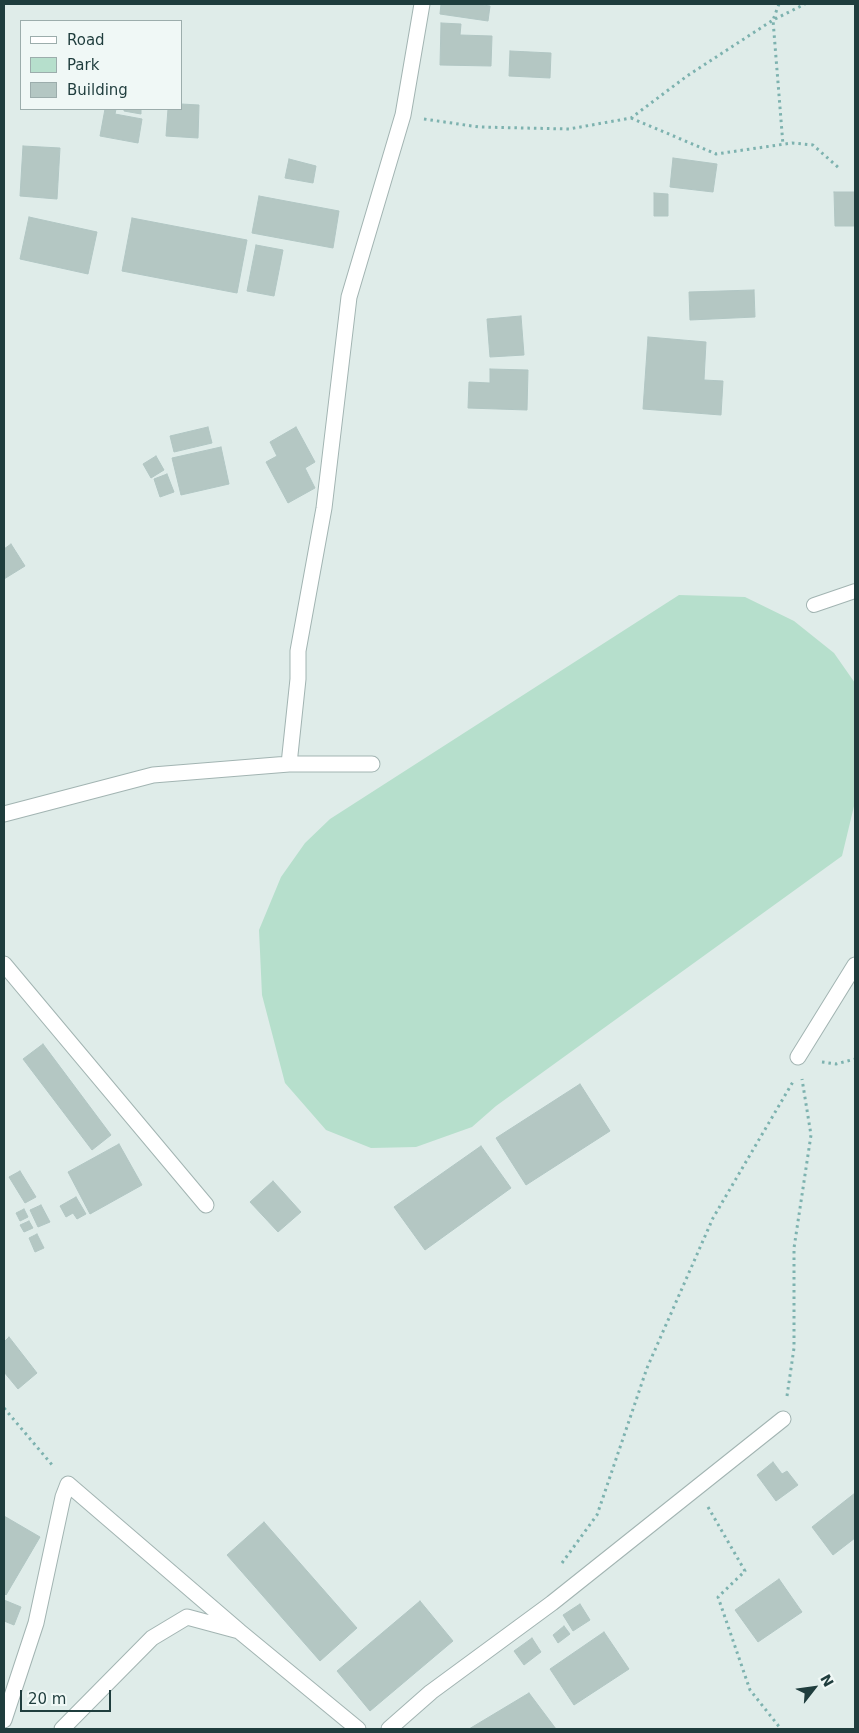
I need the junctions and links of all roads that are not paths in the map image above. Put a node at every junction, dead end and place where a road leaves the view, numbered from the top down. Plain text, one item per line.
1 (422, 4) edge
2 (855, 591) edge
3 (814, 605) dead end
4 (289, 764) junction
5 (372, 764) dead end
6 (4, 814) edge
7 (4, 964) edge
8 (855, 965) edge
9 (798, 1057) road end
10 (206, 1205) dead end
11 (783, 1419) road end
12 (240, 1631) junction
13 (4, 1720) edge
14 (62, 1729) edge
15 (358, 1729) edge
16 (389, 1729) edge

1 - 4 street
2 - 3 lane
4 - 5 street
4 - 6 street
7 - 10 street
8 - 9 street
11 - 16 street
12 - 13 street
12 - 14 street
12 - 15 street

